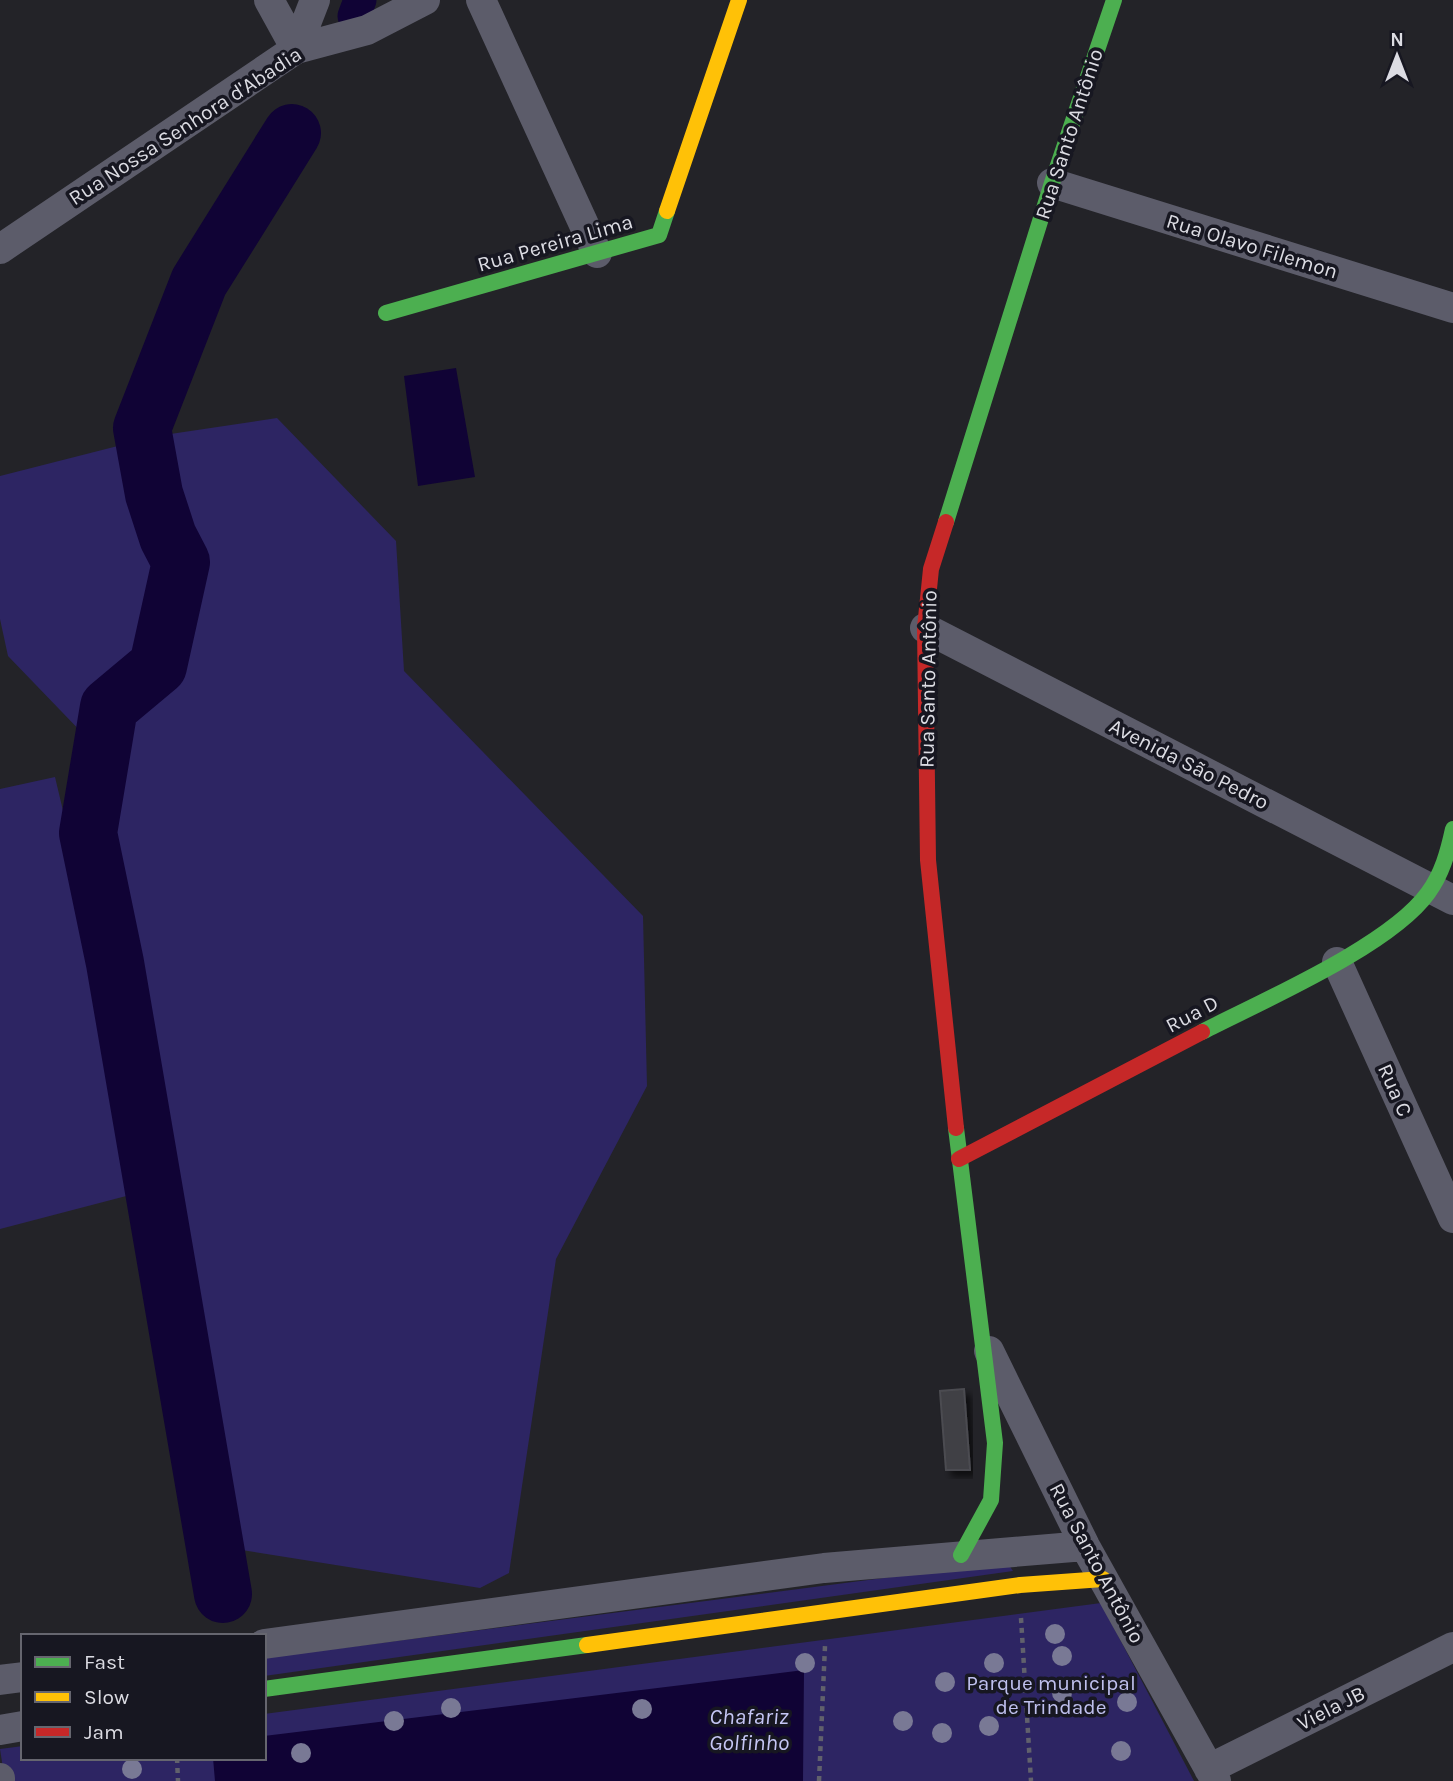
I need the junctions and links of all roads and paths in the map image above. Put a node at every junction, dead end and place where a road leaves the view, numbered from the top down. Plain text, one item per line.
1 (269, 0) edge
2 (315, 0) edge
3 (481, 0) edge
4 (739, 0) edge
5 (1114, 0) edge
6 (420, 1) edge
7 (296, 49) junction
8 (1052, 183) junction
9 (1, 246) edge
10 (597, 253) junction
11 (1453, 308) edge
12 (386, 313) dead end
13 (925, 628) junction
14 (1453, 830) edge
15 (1444, 895) edge
16 (1337, 962) junction
17 (959, 1159) junction
18 (1453, 1218) edge
19 (985, 1341) junction
20 (1085, 1546) junction
21 (961, 1555) junction
22 (1103, 1579) junction
23 (1020, 1585) junction
24 (826, 1633) dead end
25 (266, 1644) edge
26 (1453, 1647) edge
27 (21, 1677) edge
28 (0, 1680) edge
29 (266, 1689) edge
30 (21, 1726) edge
31 (0, 1730) edge
32 (177, 1760) edge
33 (1213, 1775) edge
34 (178, 1781) edge
35 (819, 1781) edge
36 (1031, 1781) edge

1 - 7 street
2 - 7 street
3 - 10 street
4 - 10 street, Rua Pereira Lima
5 - 8 street, Rua Santo Antônio
6 - 7 street, Rua Nossa Senhora d'Abadia
7 - 9 street, Rua Nossa Senhora d'Abadia
8 - 11 street, Rua Olavo Filemon
8 - 13 street, Rua Santo Antônio
10 - 12 street, Rua Pereira Lima
13 - 15 street, Avenida São Pedro
13 - 17 street, Rua Santo Antônio
14 - 15 street
15 - 16 street, Rua D
16 - 17 street, Rua D
16 - 18 street, Rua C
17 - 19 street, Rua Santo Antônio
19 - 20 street, Rua Santo Antônio
19 - 21 street, Rua Santo Antônio
20 - 21 street
20 - 22 street, Rua Santo Antônio
21 - 25 street
22 - 23 street
22 - 33 street, Rua Santo Antônio
23 - 29 street
23 - 36 path
24 - 35 path
26 - 33 street, Viela JB
27 - 28 street
30 - 31 street
32 - 34 path

